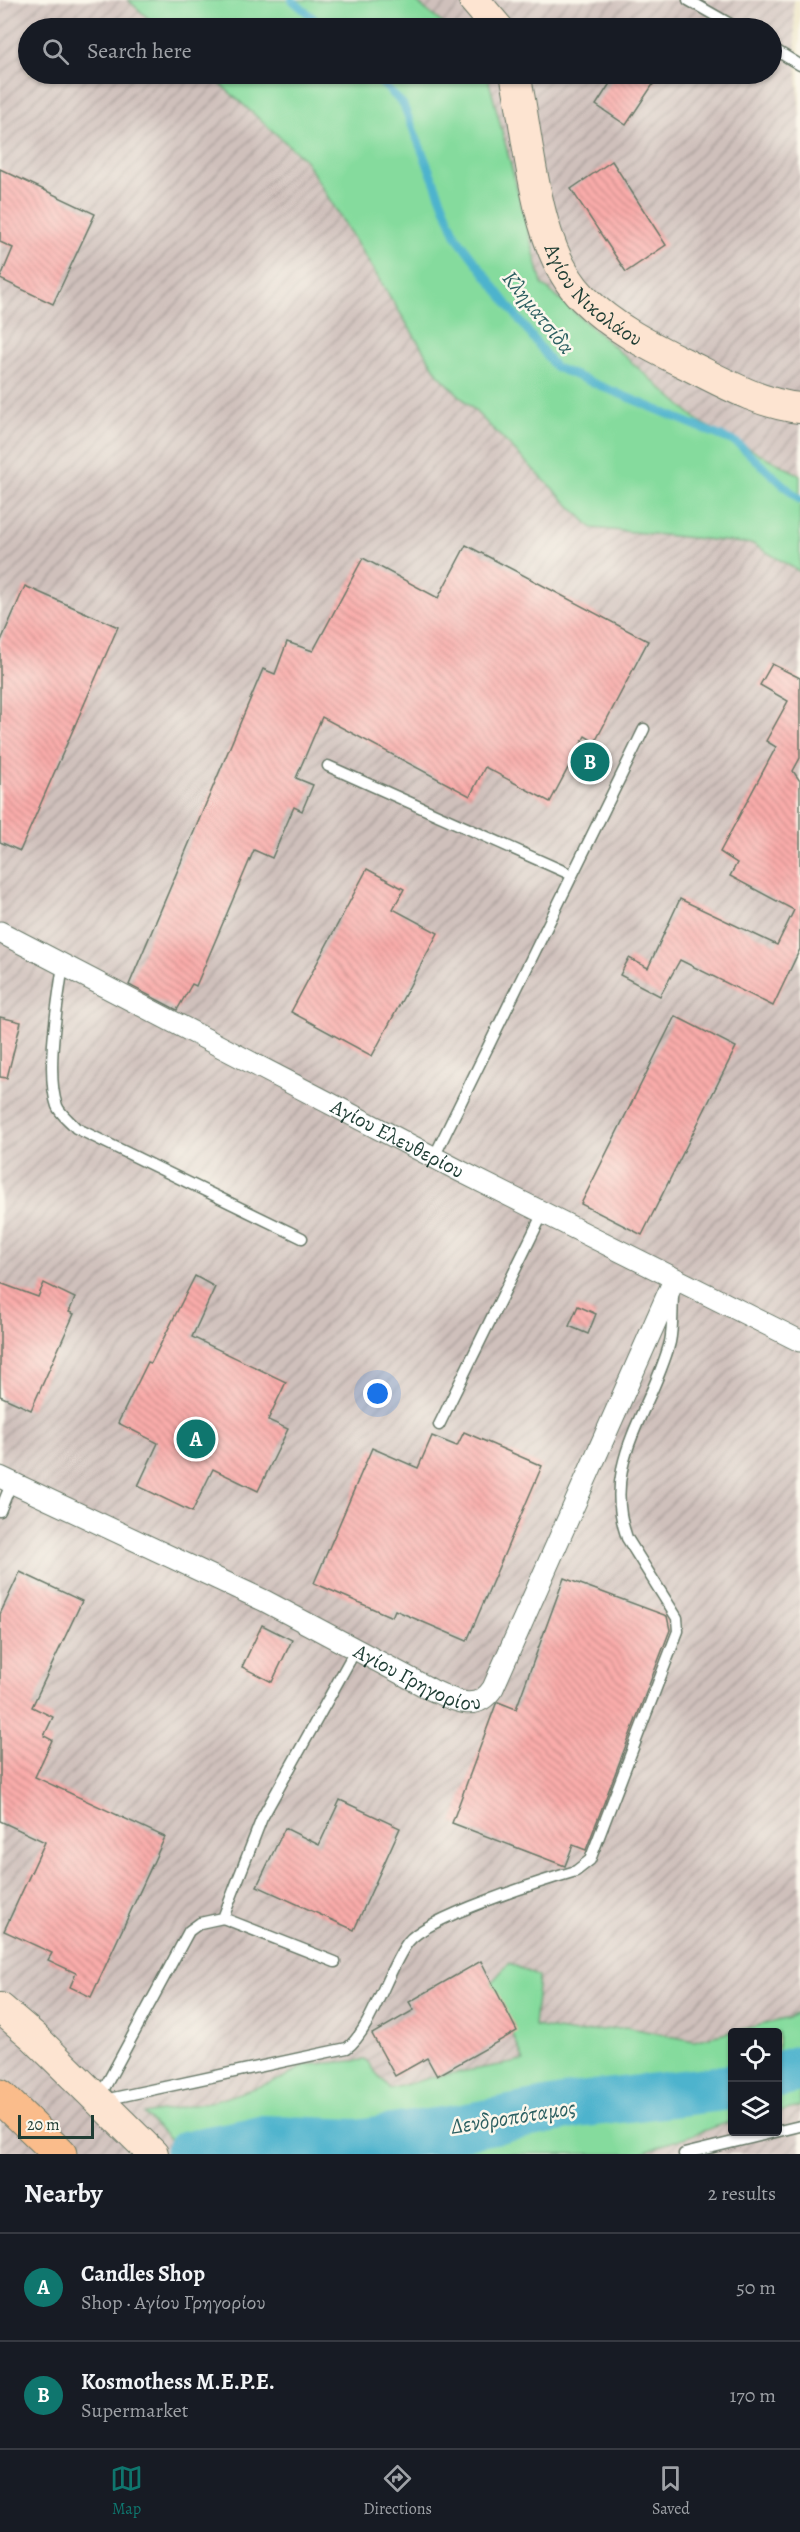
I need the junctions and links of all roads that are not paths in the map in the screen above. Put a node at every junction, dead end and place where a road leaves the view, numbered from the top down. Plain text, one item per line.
1 (474, 0) edge
2 (688, 0) edge
3 (489, 18) edge
4 (720, 18) edge
5 (782, 54) edge
6 (800, 65) edge
7 (517, 84) edge
8 (800, 408) edge
9 (644, 729) dead end
10 (328, 766) dead end
11 (572, 875) junction
12 (0, 932) edge
13 (63, 965) junction
14 (434, 1157) junction
15 (543, 1213) junction
16 (302, 1238) dead end
17 (674, 1280) junction
18 (800, 1341) edge
19 (439, 1425) dead end
20 (6, 1481) edge
21 (0, 1511) edge
22 (355, 1651) junction
23 (223, 1918) junction
24 (335, 1962) dead end
25 (0, 2008) edge
26 (0, 2096) edge
27 (98, 2101) junction
28 (800, 2126) edge
29 (60, 2154) edge
30 (153, 2154) edge
31 (684, 2154) edge

1 - 3 street
2 - 4 lane
5 - 6 lane
7 - 8 street, Αγίου Νικολάου
9 - 11 lane
10 - 11 lane
11 - 14 lane
12 - 13 street, Αγίου Ελευθερίου
13 - 14 street, Αγίου Ελευθερίου
13 - 16 lane
14 - 15 street, Αγίου Ελευθερίου
15 - 17 street, Αγίου Ελευθερίου
15 - 19 lane
17 - 18 street, Αγίου Ελευθερίου
17 - 22 street, Αγίου Γρηγορίου
17 - 27 lane
20 - 21 lane
20 - 22 street, Αγίου Γρηγορίου
22 - 23 lane
23 - 24 lane
23 - 27 lane
25 - 27 street
26 - 29 highway
27 - 30 street
28 - 31 lane

